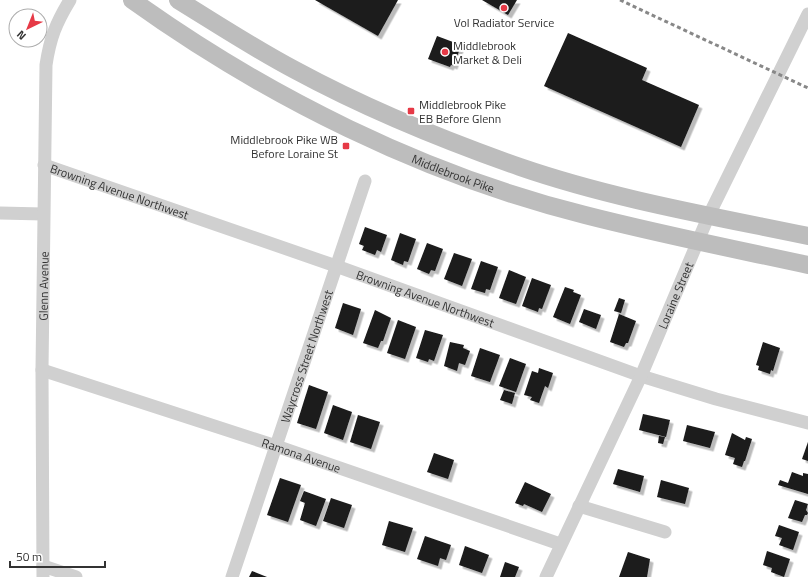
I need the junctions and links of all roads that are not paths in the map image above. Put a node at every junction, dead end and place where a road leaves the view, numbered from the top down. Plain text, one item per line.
1 (70, 0) edge
2 (132, 0) edge
3 (178, 0) edge
4 (808, 14) edge
5 (386, 115) junction
6 (376, 141) junction
7 (44, 165) junction
8 (365, 181) dead end
9 (0, 213) edge
10 (43, 214) junction
11 (709, 215) junction
12 (808, 236) edge
13 (698, 241) junction
14 (808, 265) edge
15 (336, 266) junction
16 (42, 370) junction
17 (640, 376) junction
18 (808, 423) edge
19 (276, 446) junction
20 (579, 506) junction
21 (666, 532) dead end
22 (560, 544) junction
23 (43, 571) edge
24 (76, 577) edge
25 (232, 577) edge
26 (546, 577) edge

1 - 7 street, Glenn Avenue
2 - 6 main road, Middlebrook Pike
3 - 5 main road
4 - 11 street, Loraine Street
5 - 6 main road
5 - 11 main road
6 - 13 main road, Middlebrook Pike
7 - 10 street, Glenn Avenue
7 - 15 street, Browning Avenue Northwest
8 - 15 street, Waycross Street Northwest
9 - 10 street
10 - 16 street, Glenn Avenue
11 - 12 main road
11 - 13 street, Loraine Street
13 - 14 main road, Middlebrook Pike
13 - 17 street, Loraine Street
15 - 17 street, Browning Avenue Northwest
15 - 19 street, Waycross Street Northwest
16 - 19 street, Ramona Avenue
16 - 23 street, Glenn Avenue
17 - 18 street, Browning Avenue Northwest
17 - 20 street, Loraine Street
19 - 22 street, Ramona Avenue
19 - 25 street, Waycross Street Northwest
20 - 21 street
20 - 22 street, Loraine Street
22 - 26 street, Loraine Street
23 - 24 street

